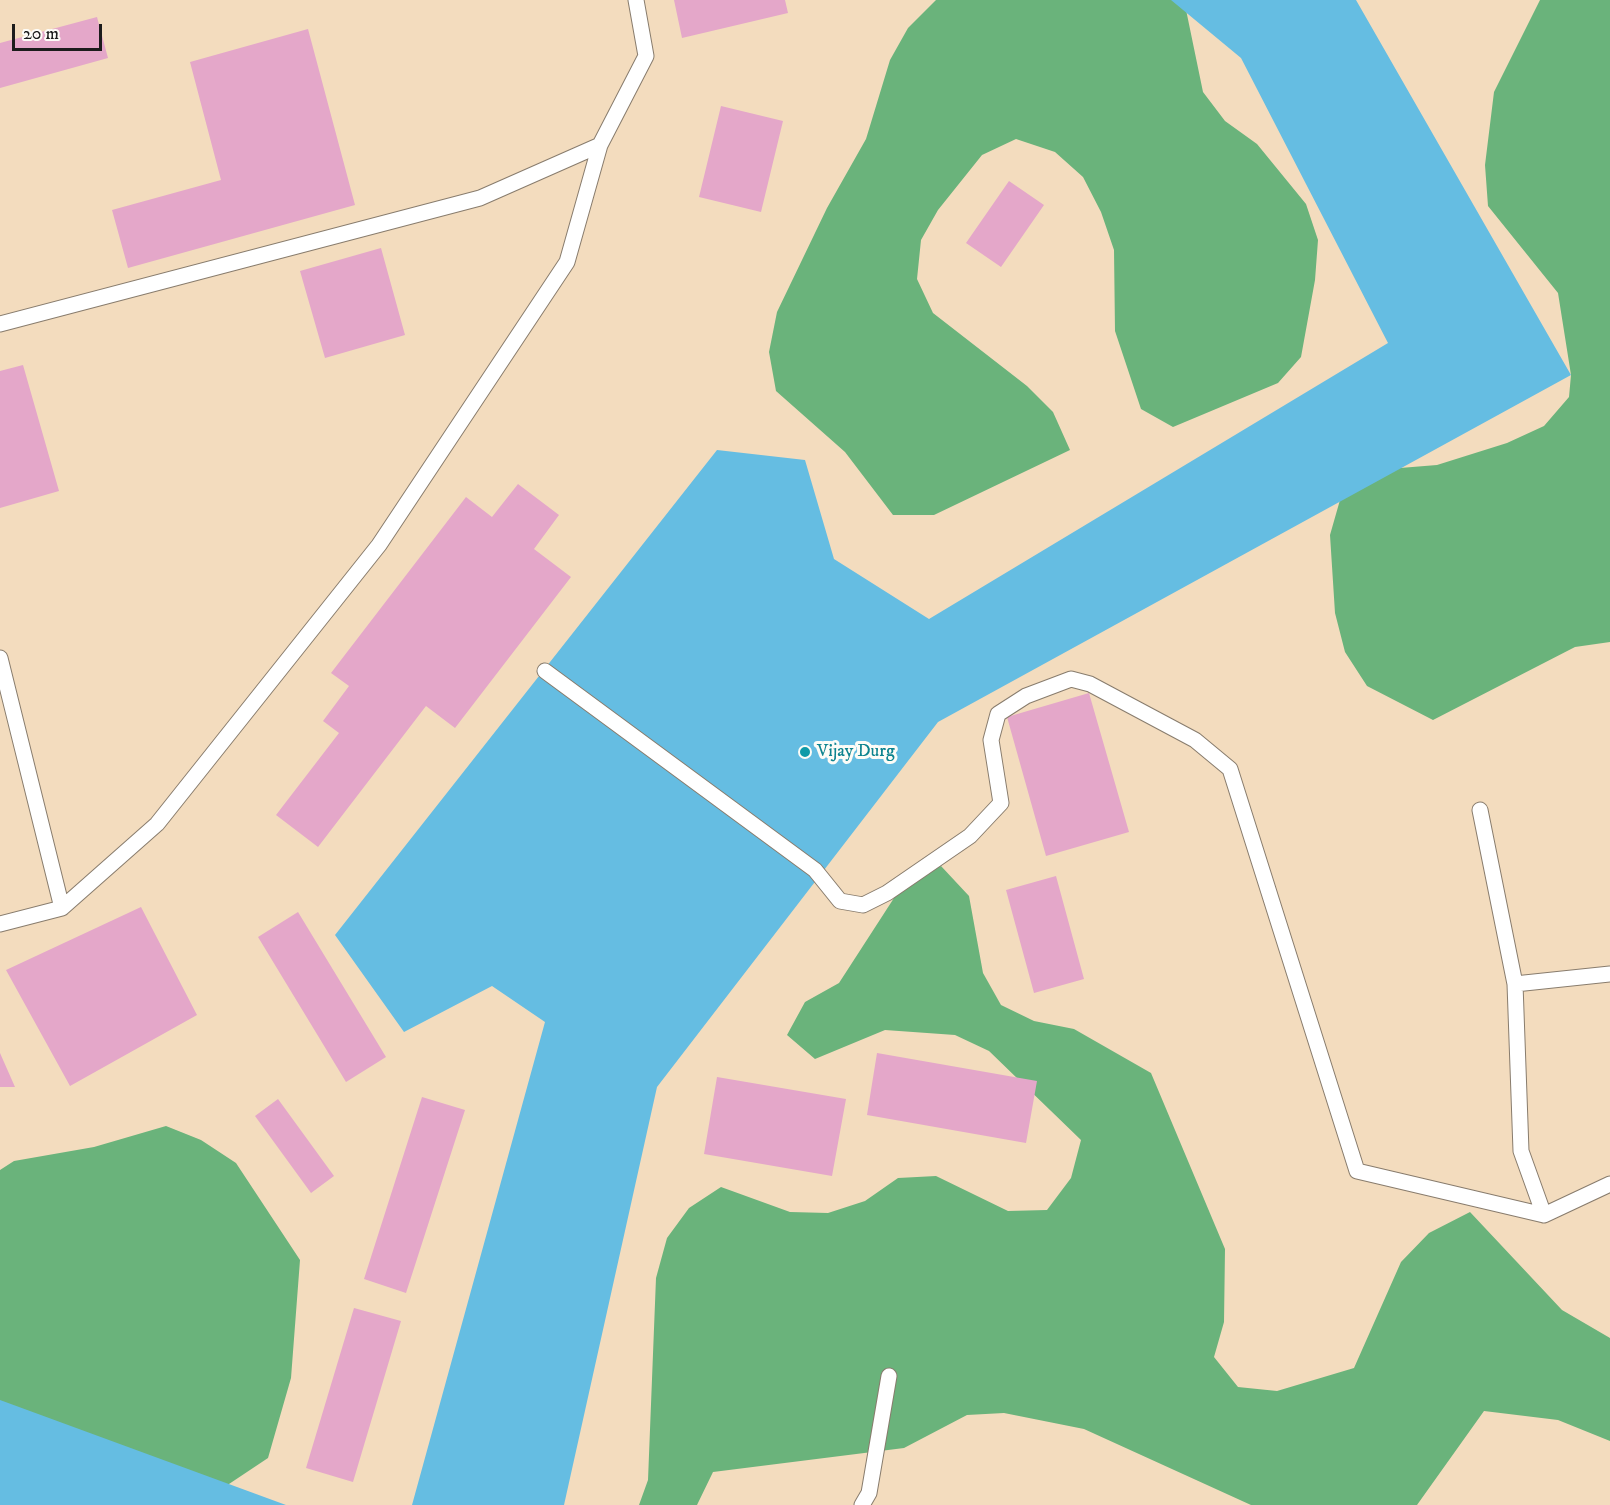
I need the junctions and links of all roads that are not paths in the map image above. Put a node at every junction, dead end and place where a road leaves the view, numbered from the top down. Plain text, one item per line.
1 (636, 0) edge
2 (600, 145) junction
3 (0, 324) edge
4 (0, 658) edge
5 (545, 671) dead end
6 (1480, 810) dead end
7 (62, 908) junction
8 (0, 924) edge
9 (1610, 974) edge
10 (1515, 984) junction
11 (1610, 1184) edge
12 (1544, 1215) junction
13 (889, 1376) dead end
14 (862, 1505) edge

1 - 2 lane
2 - 3 lane
2 - 7 lane
4 - 7 lane
5 - 12 lane
6 - 10 lane
7 - 8 lane
9 - 10 lane
10 - 12 lane
11 - 12 lane
13 - 14 lane

